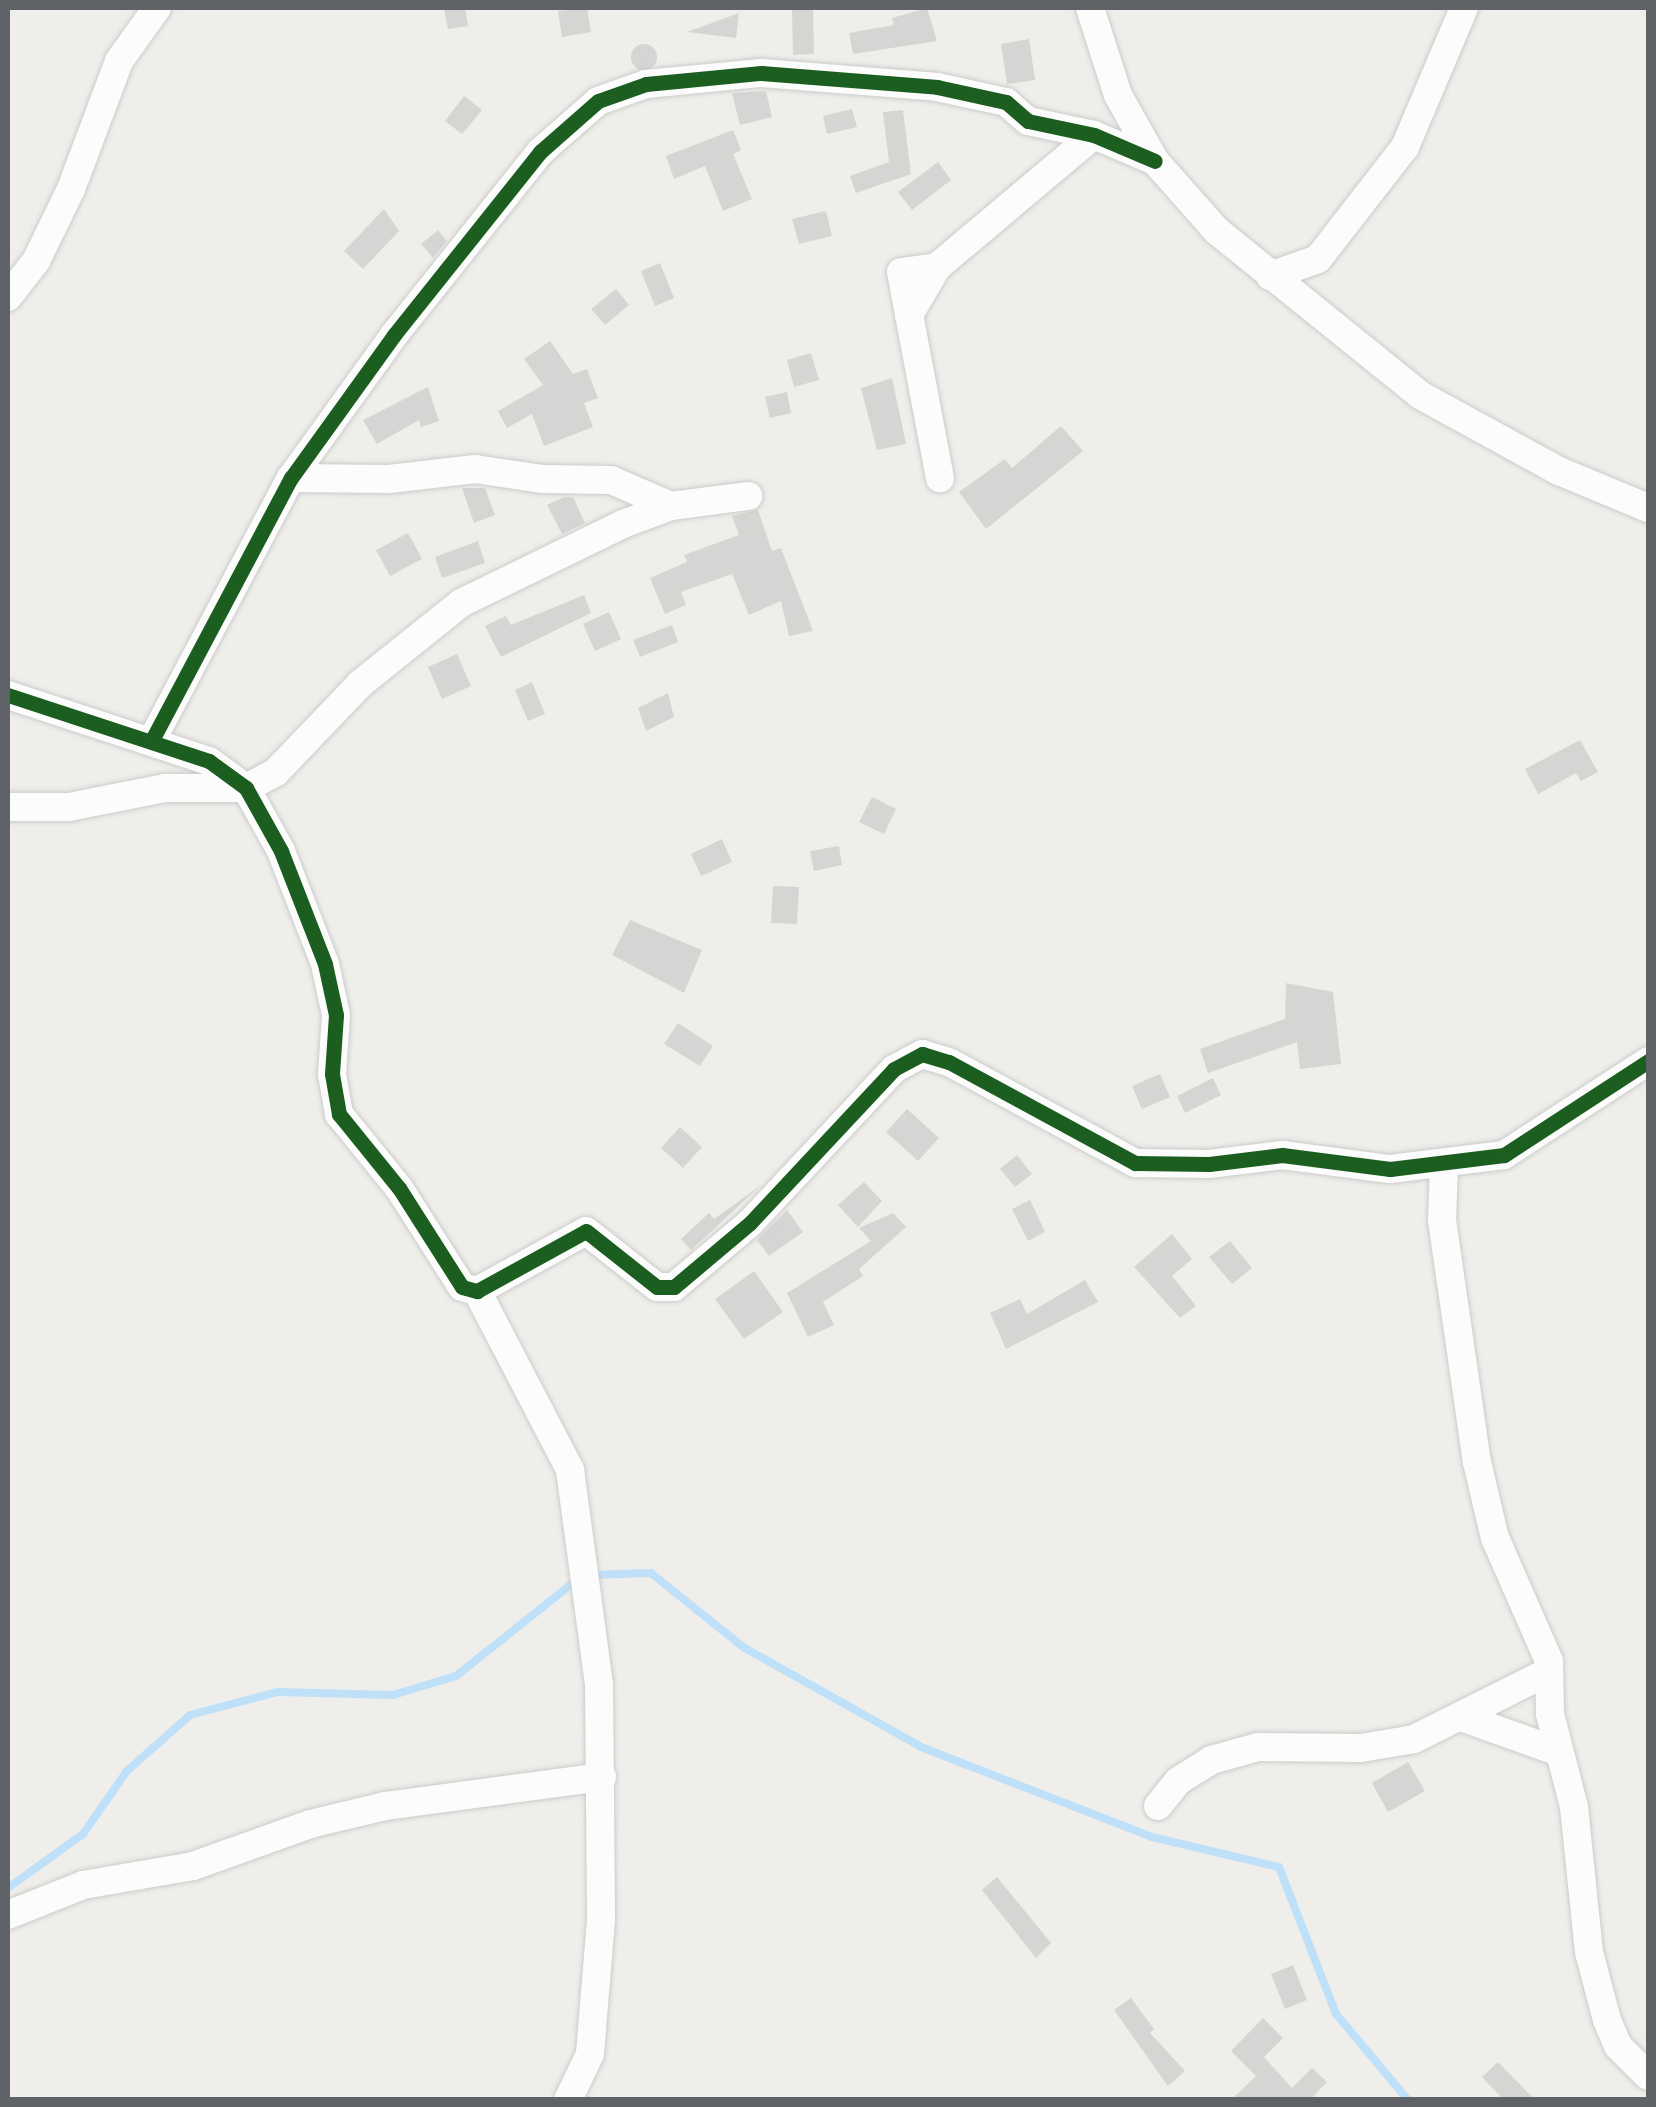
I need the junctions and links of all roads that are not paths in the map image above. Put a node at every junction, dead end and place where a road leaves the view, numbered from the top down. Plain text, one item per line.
1 (158, 8) edge
2 (1090, 8) edge
3 (1464, 8) edge
4 (1094, 135) junction
5 (1155, 161) junction
6 (1270, 276) junction
7 (8, 297) edge
8 (291, 478) junction
9 (940, 478) dead end
10 (748, 496) dead end
11 (671, 506) junction
12 (1648, 508) edge
13 (8, 695) edge
14 (152, 740) junction
15 (246, 788) junction
16 (8, 807) edge
17 (1648, 1061) edge
18 (1444, 1164) junction
19 (477, 1291) junction
20 (1544, 1674) junction
21 (1464, 1718) junction
22 (1559, 1752) junction
23 (602, 1777) junction
24 (1158, 1806) dead end
25 (8, 1915) edge
26 (1648, 2076) edge
27 (568, 2100) edge

1 - 7 street
2 - 5 street
3 - 6 street
4 - 5 street
4 - 8 street
4 - 9 street
5 - 6 street
6 - 12 street
8 - 11 street
8 - 14 street
10 - 11 street
11 - 15 street
13 - 14 street
14 - 15 street
15 - 16 street
15 - 19 street
17 - 18 street
18 - 19 street
18 - 20 street
19 - 23 street
20 - 21 street
20 - 22 street
21 - 22 street
21 - 24 street
22 - 26 street
23 - 25 street
23 - 27 street

